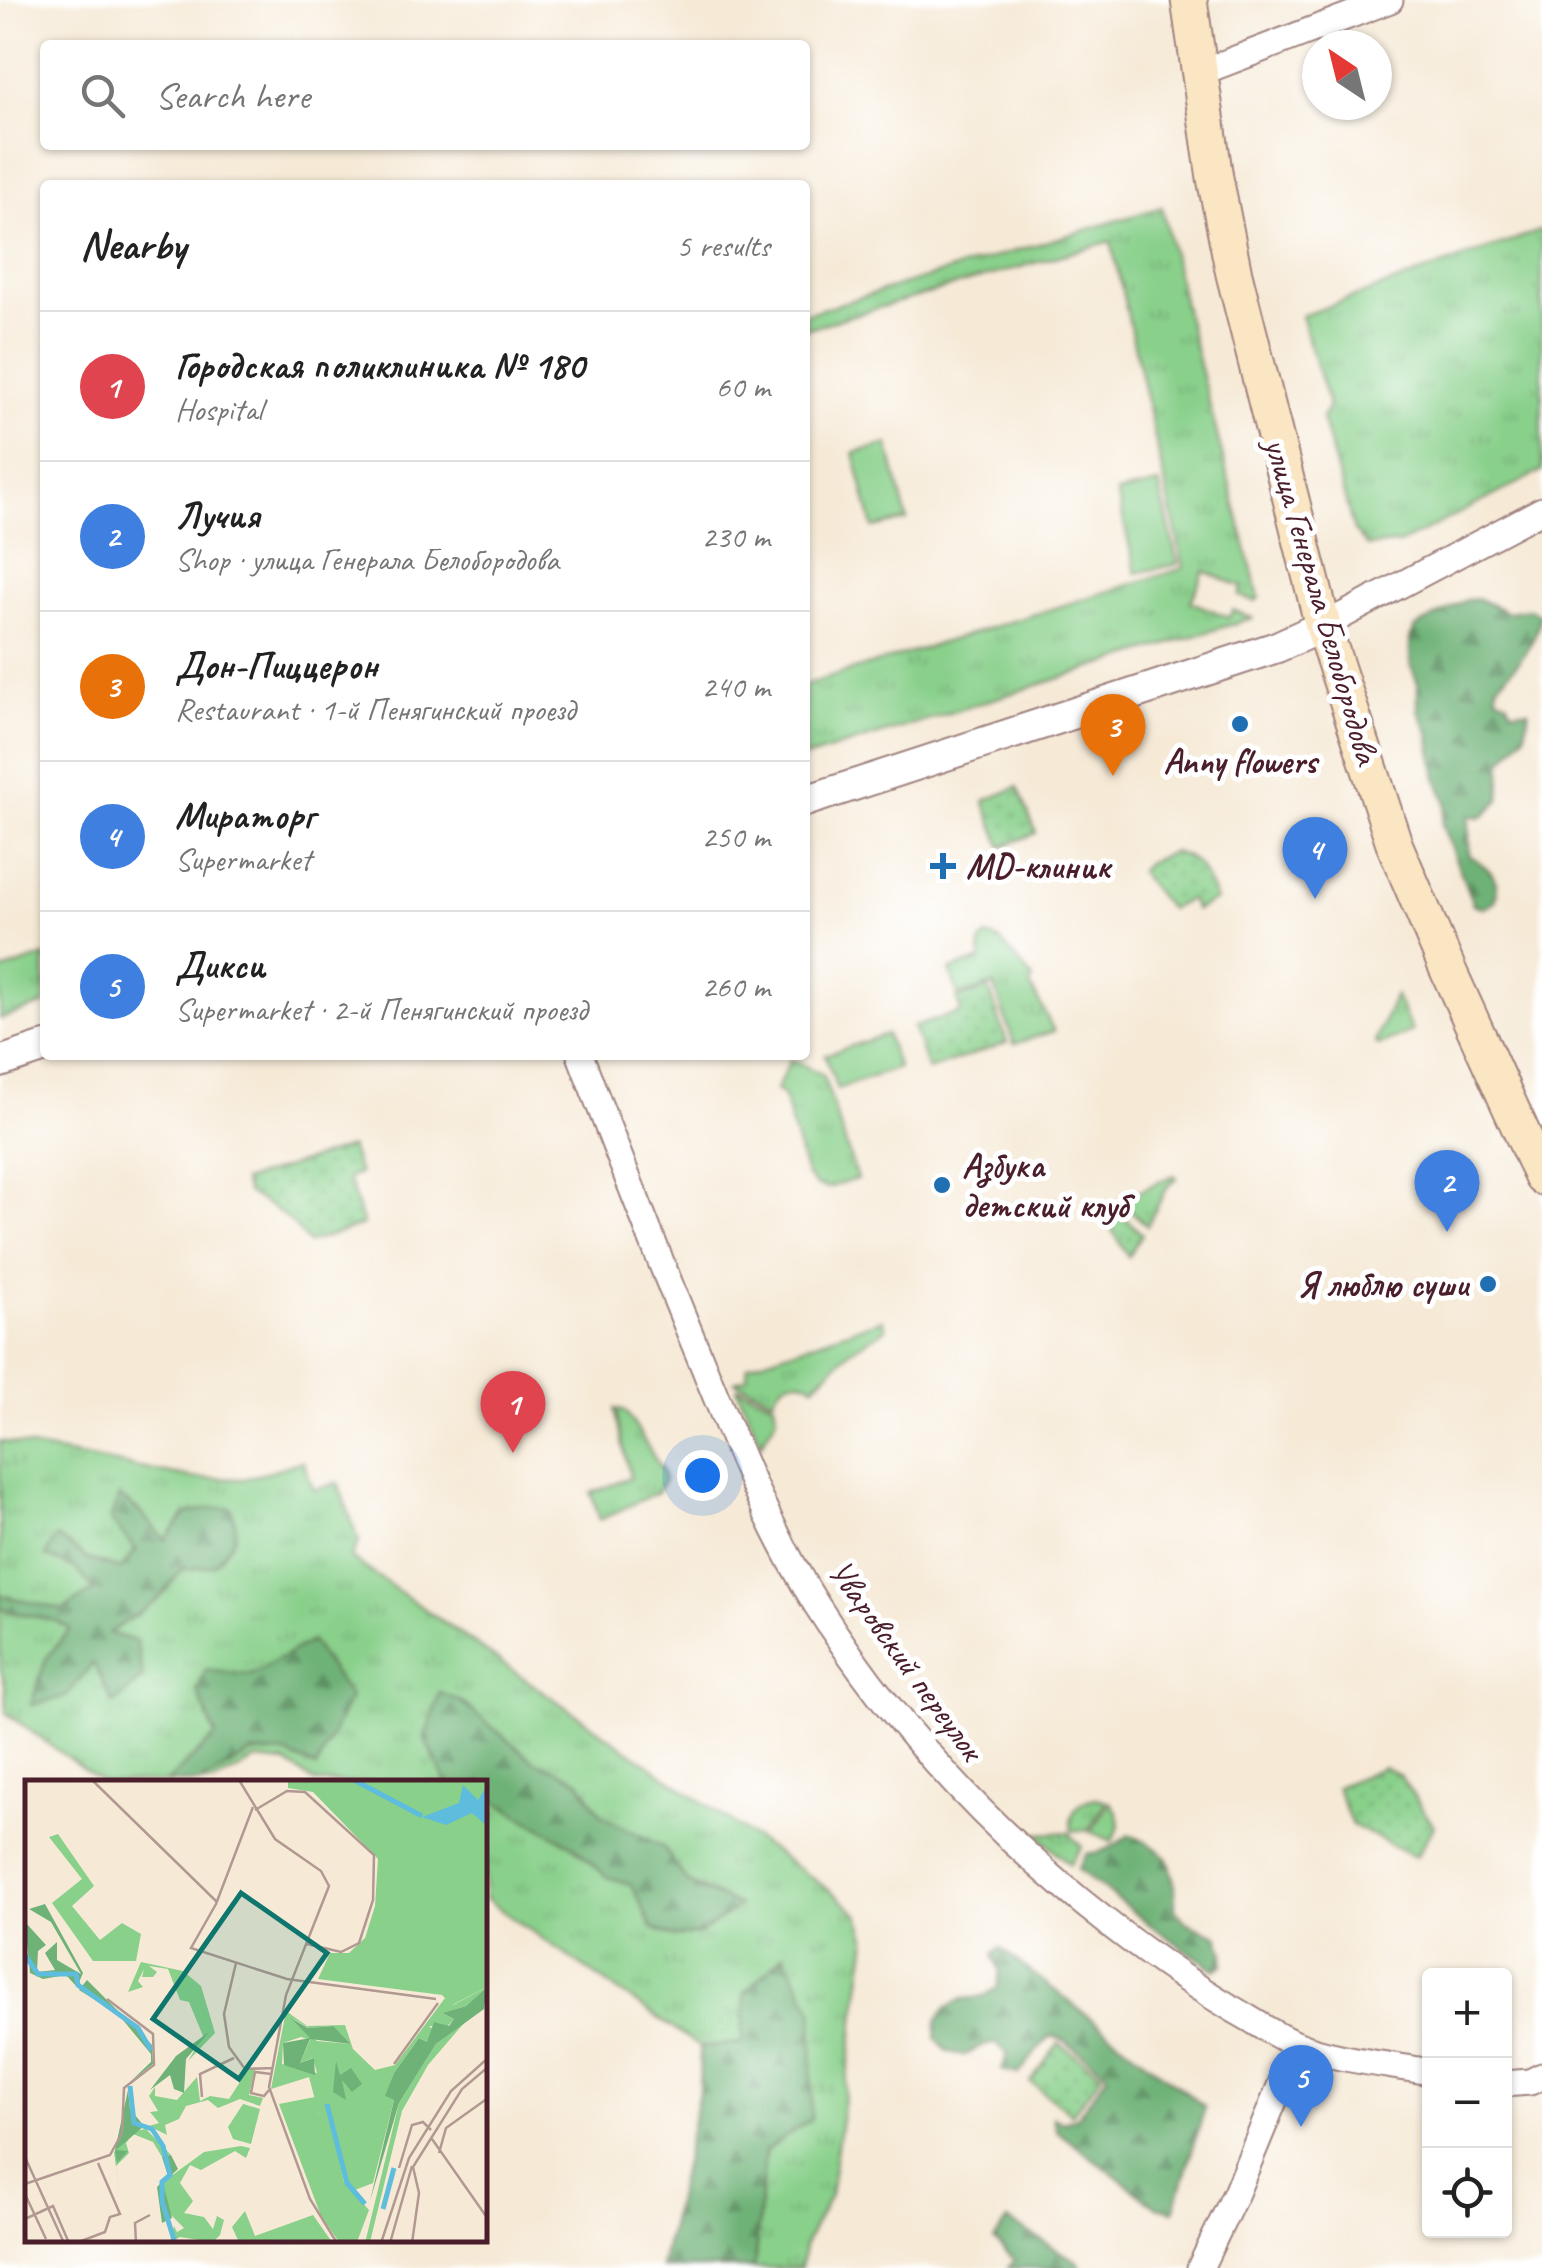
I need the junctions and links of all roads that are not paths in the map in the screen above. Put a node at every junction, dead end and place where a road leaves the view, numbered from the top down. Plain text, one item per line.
1 (1189, 0) edge
2 (1390, 0) edge
3 (1199, 73) junction
4 (1542, 510) edge
5 (1324, 626) junction
6 (810, 799) edge
7 (40, 1049) edge
8 (582, 1060) edge
9 (0, 1062) edge
10 (1542, 1177) edge
11 (1298, 2045) junction
12 (1422, 2071) edge
13 (1542, 2076) edge
14 (1512, 2083) edge
15 (1200, 2268) edge

1 - 3 main road, улица Генерала Белобородова
2 - 3 street
3 - 5 main road, улица Генерала Белобородова
4 - 5 street
5 - 6 street
5 - 10 main road, улица Генерала Белобородова
7 - 9 street
8 - 11 street, Уваровский переулок
11 - 12 street, Уваровский переулок
11 - 15 street
13 - 14 street

